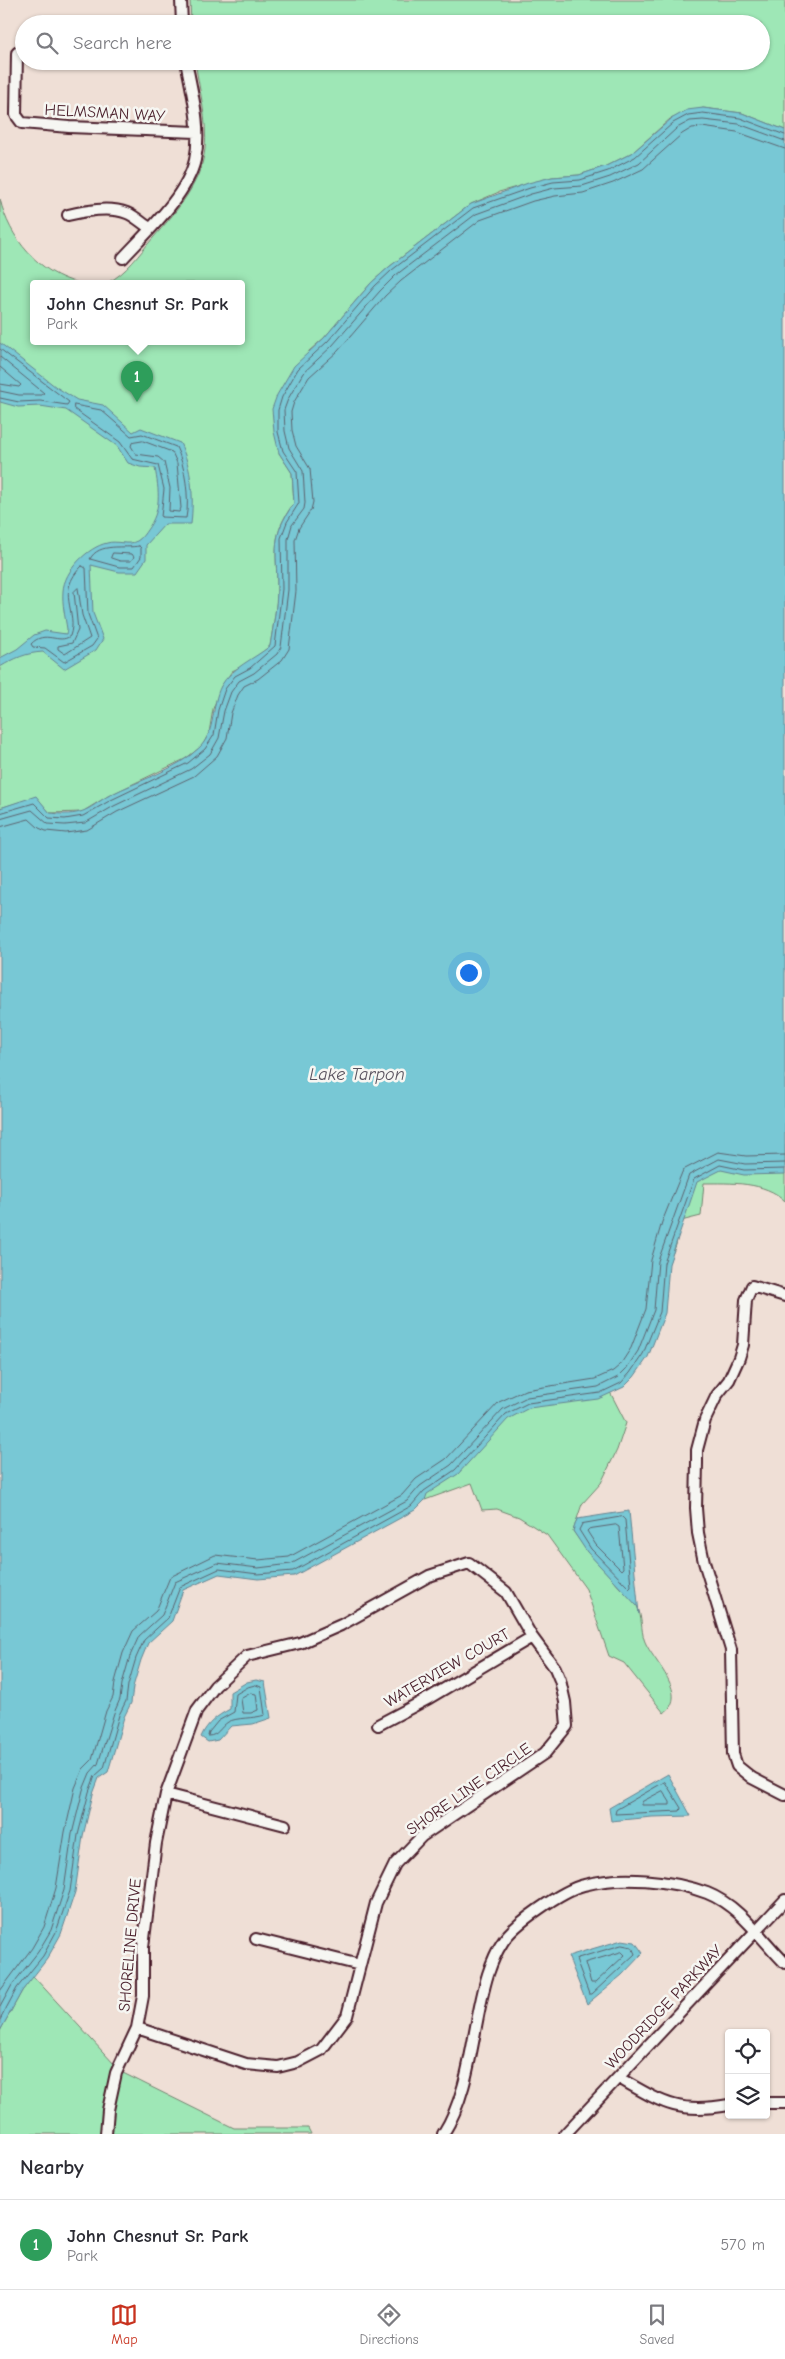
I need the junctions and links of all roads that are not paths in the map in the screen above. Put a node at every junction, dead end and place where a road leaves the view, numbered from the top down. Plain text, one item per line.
1 (181, 0) edge
2 (182, 15) edge
3 (16, 70) edge
4 (188, 70) edge
5 (196, 132) junction
6 (68, 215) dead end
7 (150, 228) junction
8 (123, 258) dead end
9 (785, 1296) edge
10 (532, 1637) junction
11 (378, 1725) dead end
12 (166, 1794) junction
13 (785, 1795) edge
14 (286, 1825) dead end
15 (156, 1843) joint
16 (785, 1900) edge
17 (756, 1930) junction
18 (256, 1939) dead end
19 (785, 1963) edge
20 (360, 1965) junction
21 (137, 2028) junction
22 (619, 2078) junction
23 (770, 2103) edge
24 (785, 2103) edge
25 (725, 2106) edge
26 (106, 2134) edge
27 (443, 2134) edge
28 (565, 2134) edge

1 - 2 street
3 - 5 street, HELMSMAN WAY
4 - 5 street
5 - 7 street
6 - 7 street
7 - 8 street
9 - 13 street
10 - 11 street, WATERVIEW COURT
10 - 12 street, SHORE LINE CIRCLE
10 - 20 street, SHORE LINE CIRCLE
12 - 14 street
12 - 15 street, SHORE LINE CIRCLE
15 - 21 street, SHORELINE DRIVE
16 - 17 street, WOODRIDGE PARKWAY
17 - 19 street
17 - 22 street, WOODRIDGE PARKWAY
17 - 27 street
18 - 20 street
20 - 21 street, SHORE LINE CIRCLE
21 - 26 street, SHORELINE DRIVE
22 - 25 street
22 - 28 street, WOODRIDGE PARKWAY
23 - 24 street

